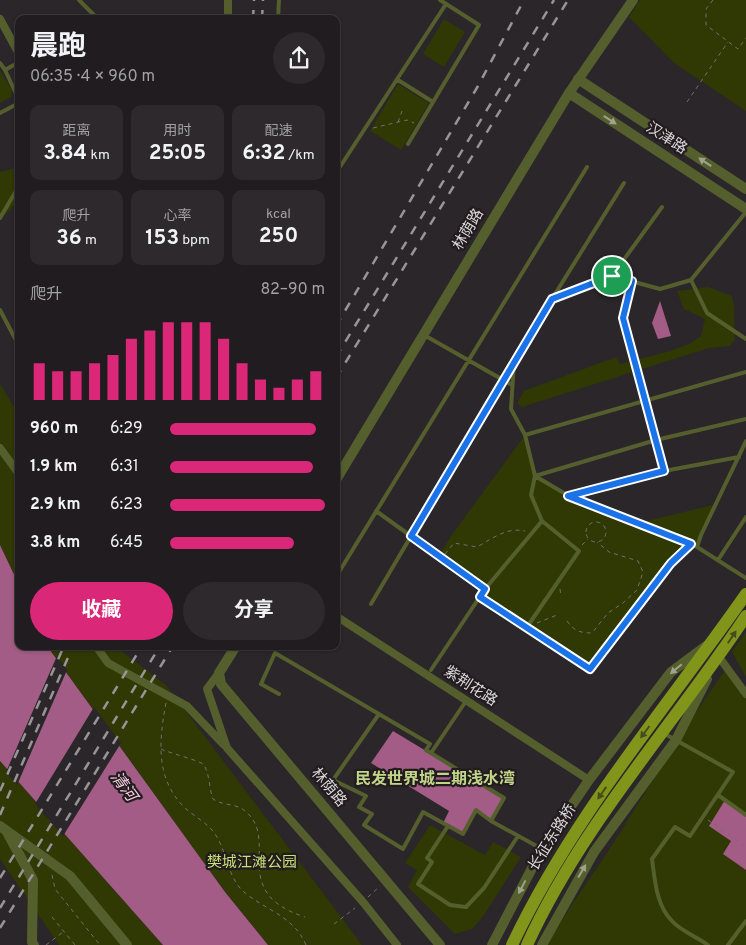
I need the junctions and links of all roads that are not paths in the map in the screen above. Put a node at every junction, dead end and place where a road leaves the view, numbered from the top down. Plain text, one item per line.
1 (79, 0) edge
2 (228, 0) edge
3 (279, 0) edge
4 (440, 0) edge
5 (633, 0) edge
6 (446, 4) junction
7 (94, 15) edge
8 (228, 15) edge
9 (278, 15) edge
10 (0, 19) edge
11 (15, 47) edge
12 (0, 63) edge
13 (15, 64) edge
14 (4, 70) junction
15 (578, 79) junction
16 (398, 80) junction
17 (15, 92) edge
18 (569, 93) junction
19 (433, 102) junction
20 (15, 105) edge
21 (0, 113) edge
22 (408, 144) dead end
23 (587, 166) dead end
24 (340, 167) edge
25 (624, 183) dead end
26 (745, 187) edge
27 (15, 193) edge
28 (662, 207) dead end
29 (746, 211) edge
30 (0, 218) edge
31 (612, 276) junction
32 (691, 280) junction
33 (632, 281) junction
34 (552, 299) junction
35 (0, 310) edge
36 (424, 335) junction
37 (15, 338) edge
38 (746, 339) edge
39 (469, 360) junction
40 (514, 361) junction
41 (746, 372) edge
42 (503, 380) junction
43 (512, 385) junction
44 (645, 401) junction
45 (746, 419) edge
46 (525, 435) junction
47 (656, 440) junction
48 (746, 441) edge
49 (0, 448) edge
50 (739, 457) junction
51 (15, 469) edge
52 (664, 471) junction
53 (340, 473) edge
54 (535, 476) junction
55 (568, 496) junction
56 (376, 511) junction
57 (746, 517) edge
58 (542, 521) junction
59 (411, 536) junction
60 (691, 544) junction
61 (697, 547) junction
62 (718, 560) junction
63 (340, 570) edge
64 (746, 578) edge
65 (485, 589) junction
66 (746, 594) edge
67 (480, 597) junction
68 (371, 604) dead end
69 (746, 616) edge
70 (340, 619) edge
71 (528, 626) junction
72 (715, 639) junction
73 (99, 650) edge
74 (234, 650) edge
75 (719, 657) junction
76 (431, 670) dead end
77 (219, 674) junction
78 (279, 694) dead end
79 (746, 694) edge
80 (466, 701) junction
81 (379, 714) junction
82 (662, 732) junction
83 (676, 740) junction
84 (227, 748) junction
85 (431, 754) junction
86 (589, 780) junction
87 (718, 795) junction
88 (746, 814) edge
89 (492, 821) junction
90 (448, 826) junction
91 (3, 827) edge
92 (518, 836) junction
93 (542, 849) junction
94 (746, 920) edge
95 (492, 942) edge
96 (34, 945) edge
97 (127, 945) edge
98 (397, 945) edge
99 (440, 945) edge
100 (512, 945) edge
101 (527, 945) edge
102 (542, 945) edge
103 (708, 945) edge
104 (728, 945) edge

1 - 7 lane
2 - 8 street
3 - 9 lane
4 - 6 lane
5 - 15 street, 林荫路
6 - 16 lane
6 - 19 lane
10 - 11 street
12 - 14 lane
13 - 14 lane
14 - 17 lane
15 - 18 street, 林荫路
26 -> 15 street, 汉津路
16 - 19 lane
16 - 24 lane
18 -> 29 street, 汉津路
18 - 36 street, 林荫路
19 - 22 lane
20 - 21 lane
23 - 39 lane
25 - 34 lane
27 - 30 lane
28 - 31 lane
29 - 32 lane
31 - 33 lane
31 - 34 lane
32 - 33 lane
32 - 38 lane
33 - 44 lane
34 - 40 lane
35 - 37 lane
36 - 39 lane
36 - 53 street, 林荫路
39 - 42 lane
39 - 56 lane
40 - 42 lane
40 - 43 lane
41 - 44 lane
42 - 43 lane
42 - 59 lane
43 - 46 lane
44 - 46 lane
44 - 47 lane
45 - 47 lane
46 - 54 lane
47 - 52 lane
47 - 54 lane
48 - 50 lane
49 - 51 street
50 - 52 lane
50 - 61 lane
52 - 55 lane
54 - 55 lane
54 - 58 lane
55 - 60 lane
56 - 59 lane
56 - 63 lane
57 - 62 lane
58 - 65 lane
58 - 71 lane
59 - 65 lane
59 - 68 lane
60 - 61 lane
60 - 71 lane
61 - 62 lane
62 - 64 lane
65 - 67 lane
66 - 72 main road, 长征东路桥
67 - 71 lane
67 - 76 lane
75 -> 69 main road, 长征东路桥
70 - 80 street, 紫荆花路
72 -> 86 street
72 -> 100 main road, 长征东路桥
73 - 84 street
74 - 77 street
75 - 79 street
75 - 82 main road, 长征东路桥
75 - 83 street
77 - 84 street
77 - 99 street, 林荫路
78 - 81 lane
80 - 85 lane
80 - 86 street, 紫荆花路
81 - 85 lane
81 - 90 lane
82 - 83 lane
82 - 101 main road, 长征东路桥
83 - 87 lane
102 -> 83 street
84 - 98 street
85 - 89 lane
86 - 93 street
87 - 88 lane
87 - 103 lane
89 - 90 lane
89 - 92 lane
90 - 92 lane
91 - 96 street
91 - 97 street
92 - 93 lane
93 -> 95 street
94 - 104 lane

